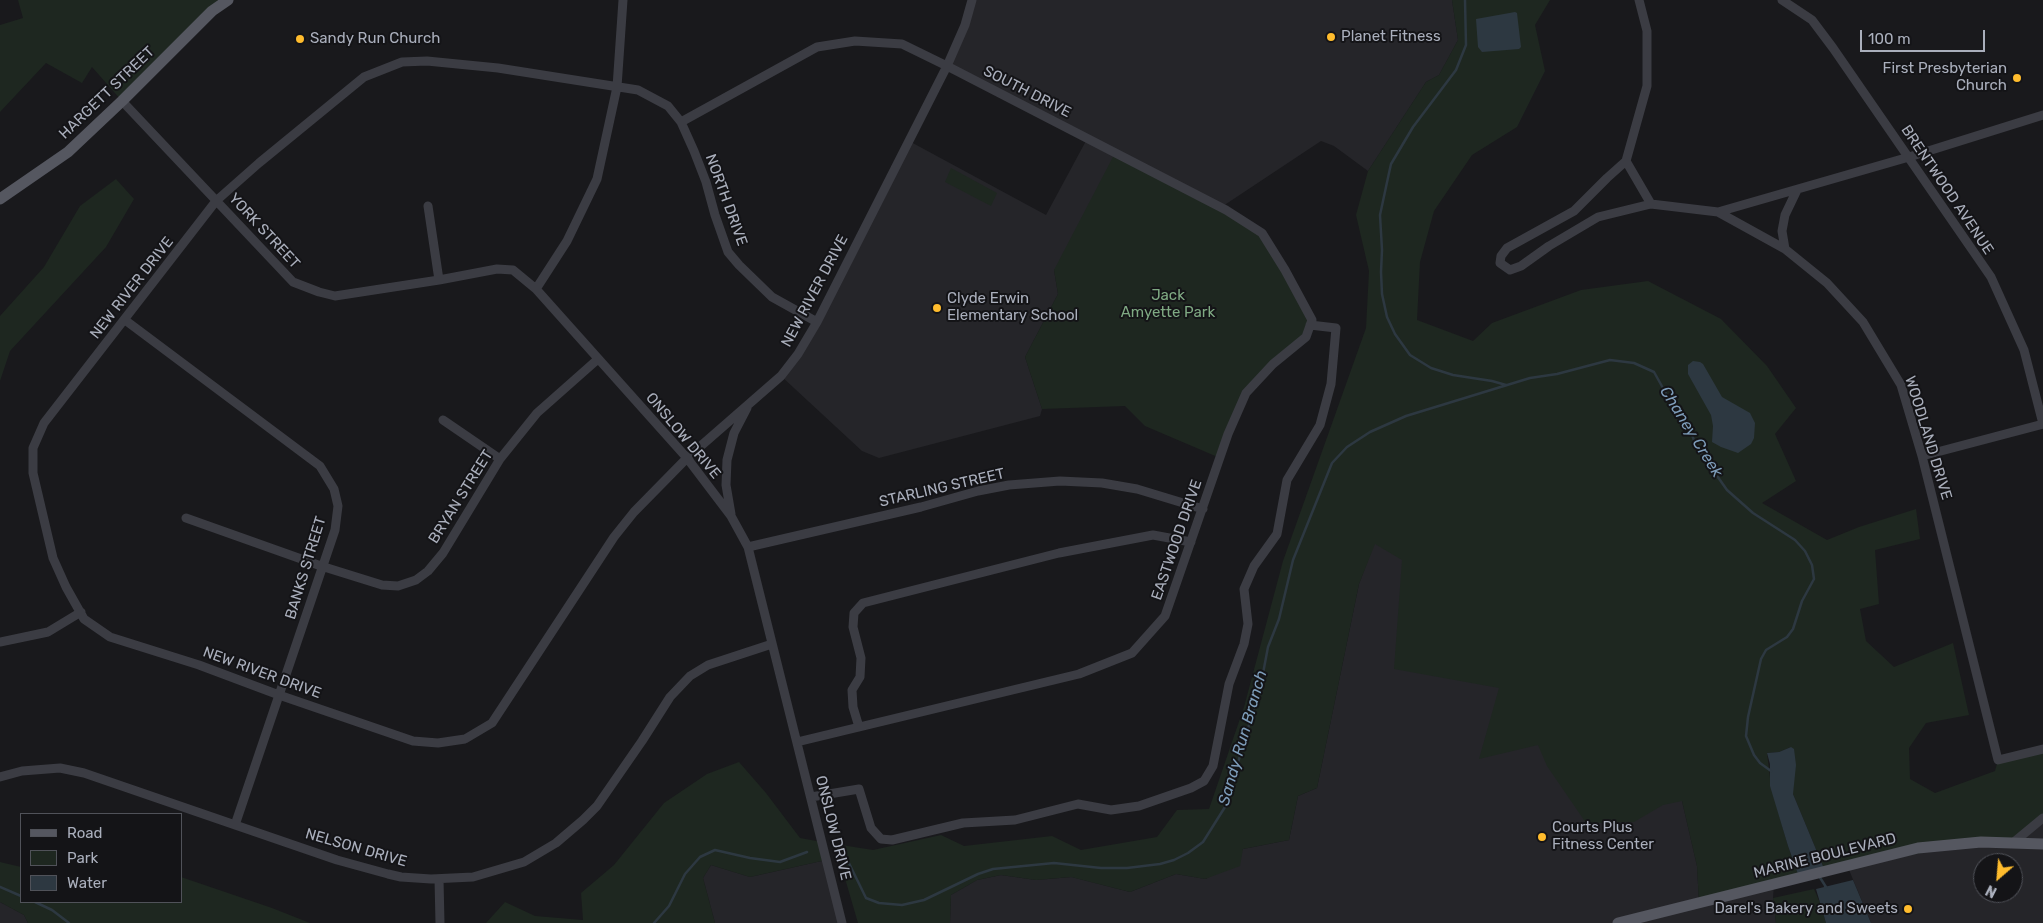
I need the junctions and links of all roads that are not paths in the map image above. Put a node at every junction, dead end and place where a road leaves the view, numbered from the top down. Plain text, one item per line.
1 (228, 0) edge
2 (624, 0) edge
3 (972, 0) edge
4 (1639, 0) edge
5 (1782, 0) edge
6 (947, 66) junction
7 (617, 87) junction
8 (122, 101) junction
9 (2043, 116) edge
10 (681, 122) junction
11 (1909, 157) junction
12 (1626, 161) junction
13 (1797, 190) junction
14 (0, 199) edge
15 (216, 201) junction
16 (1651, 204) junction
17 (428, 206) dead end
18 (1718, 212) junction
19 (1786, 249) junction
20 (439, 280) junction
21 (536, 289) junction
22 (125, 320) junction
23 (817, 322) junction
24 (1311, 322) junction
25 (598, 359) junction
26 (749, 404) junction
27 (443, 420) dead end
28 (2043, 424) edge
29 (1922, 456) junction
30 (687, 458) junction
31 (500, 460) junction
32 (1202, 509) junction
33 (731, 516) junction
34 (186, 518) dead end
35 (1191, 542) junction
36 (748, 547) junction
37 (321, 566) junction
38 (80, 612) junction
39 (0, 642) edge
40 (772, 644) junction
41 (279, 695) junction
42 (859, 727) junction
43 (797, 742) junction
44 (2043, 749) edge
45 (0, 777) edge
46 (810, 797) junction
47 (2043, 818) edge
48 (234, 825) junction
49 (2014, 842) junction
50 (2043, 844) edge
51 (439, 879) junction
52 (440, 923) edge
53 (842, 923) edge
54 (1618, 923) edge

1 - 8 main road, HARGETT STREET
2 - 7 street
3 - 6 street, NEW RIVER DRIVE
4 - 12 street
5 - 11 street, BRENTWOOD AVENUE
6 - 10 street, SOUTH DRIVE
6 - 23 street, NEW RIVER DRIVE
6 - 24 street, SOUTH DRIVE
7 - 10 street, NORTH DRIVE
7 - 15 street, NEW RIVER DRIVE
7 - 21 street
8 - 14 main road, HARGETT STREET
8 - 15 street, YORK STREET
9 - 11 street
10 - 23 street, NORTH DRIVE
11 - 13 street
11 - 28 street, BRENTWOOD AVENUE
12 - 16 street
12 - 16 street
13 - 18 street
13 - 19 street
15 - 20 street, YORK STREET
15 - 22 street, NEW RIVER DRIVE
16 - 18 street, WOODLAND DRIVE
17 - 20 street
18 - 19 street, WOODLAND DRIVE
19 - 29 street, WOODLAND DRIVE
20 - 21 street, YORK STREET
21 - 25 street, ONSLOW DRIVE
22 - 37 street, BANKS STREET
22 - 38 street, NEW RIVER DRIVE
23 - 26 street, NEW RIVER DRIVE
24 - 32 street, EASTWOOD DRIVE
24 - 46 street
25 - 30 street, ONSLOW DRIVE
25 - 31 street, BRYAN STREET
26 - 30 street, NEW RIVER DRIVE
26 - 33 street
27 - 31 street
28 - 29 street
29 - 44 street, WOODLAND DRIVE
30 - 33 street, ONSLOW DRIVE
30 - 41 street, NEW RIVER DRIVE
31 - 37 street, BRYAN STREET
32 - 35 street, EASTWOOD DRIVE
32 - 36 street, STARLING STREET
33 - 36 street, ONSLOW DRIVE
34 - 37 street, BRYAN STREET
35 - 42 street, EASTWOOD DRIVE
35 - 42 street
36 - 40 street, ONSLOW DRIVE
37 - 41 street, BANKS STREET
38 - 39 street
38 - 41 street, NEW RIVER DRIVE
40 - 43 street, ONSLOW DRIVE
40 - 51 street, NELSON DRIVE
41 - 48 street, BANKS STREET
42 - 43 street, EASTWOOD DRIVE
43 - 46 street, ONSLOW DRIVE
45 - 48 street, NELSON DRIVE
46 - 53 street, ONSLOW DRIVE
47 - 49 street
48 - 51 street, NELSON DRIVE
49 - 50 main road, MARINE BOULEVARD
49 - 54 main road, MARINE BOULEVARD
51 - 52 street

